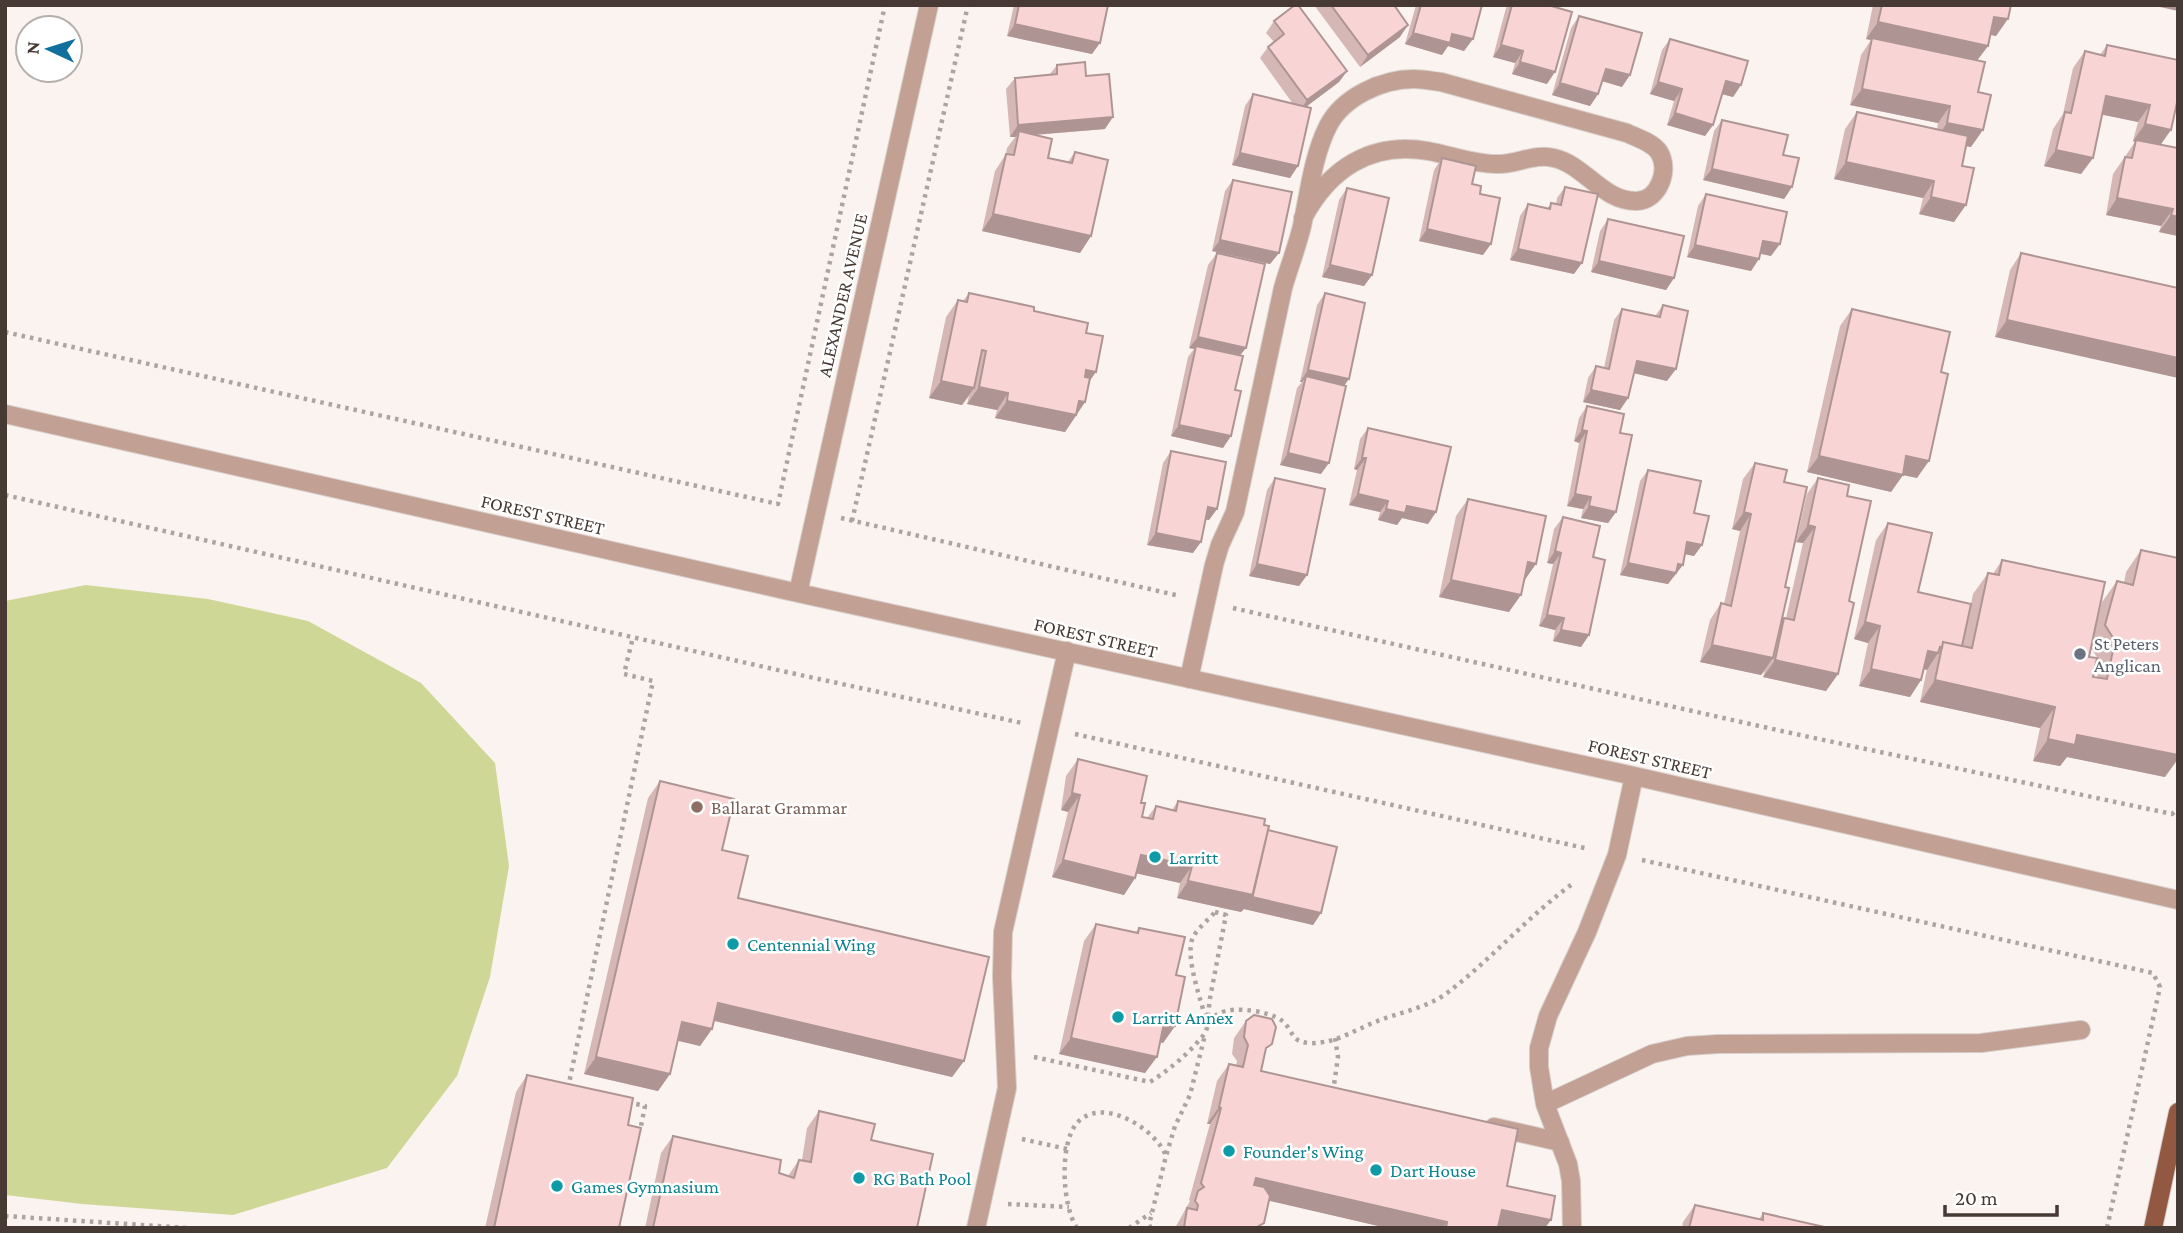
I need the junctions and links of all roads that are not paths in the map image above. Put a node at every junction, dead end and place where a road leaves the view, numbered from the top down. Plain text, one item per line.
1 (929, 5) edge
2 (1303, 218) junction
3 (5, 414) edge
4 (798, 593) junction
5 (1067, 651) junction
6 (1189, 679) junction
7 (1634, 776) junction
8 (2178, 900) edge
9 (2081, 1030) dead end
10 (1545, 1104) junction
11 (2178, 1112) edge
12 (1480, 1124) edge
13 (1560, 1142) junction
14 (976, 1228) edge
15 (1572, 1228) edge
16 (2153, 1228) edge

1 - 4 street, ALEXANDER AVENUE
2 - 2 street
2 - 6 street
3 - 4 street, FOREST STREET
4 - 5 street, FOREST STREET
5 - 6 street, FOREST STREET
5 - 14 street
6 - 7 street, FOREST STREET
7 - 8 street, FOREST STREET
7 - 10 street
9 - 10 street
10 - 13 street
11 - 16 main road
12 - 13 street
13 - 15 street

